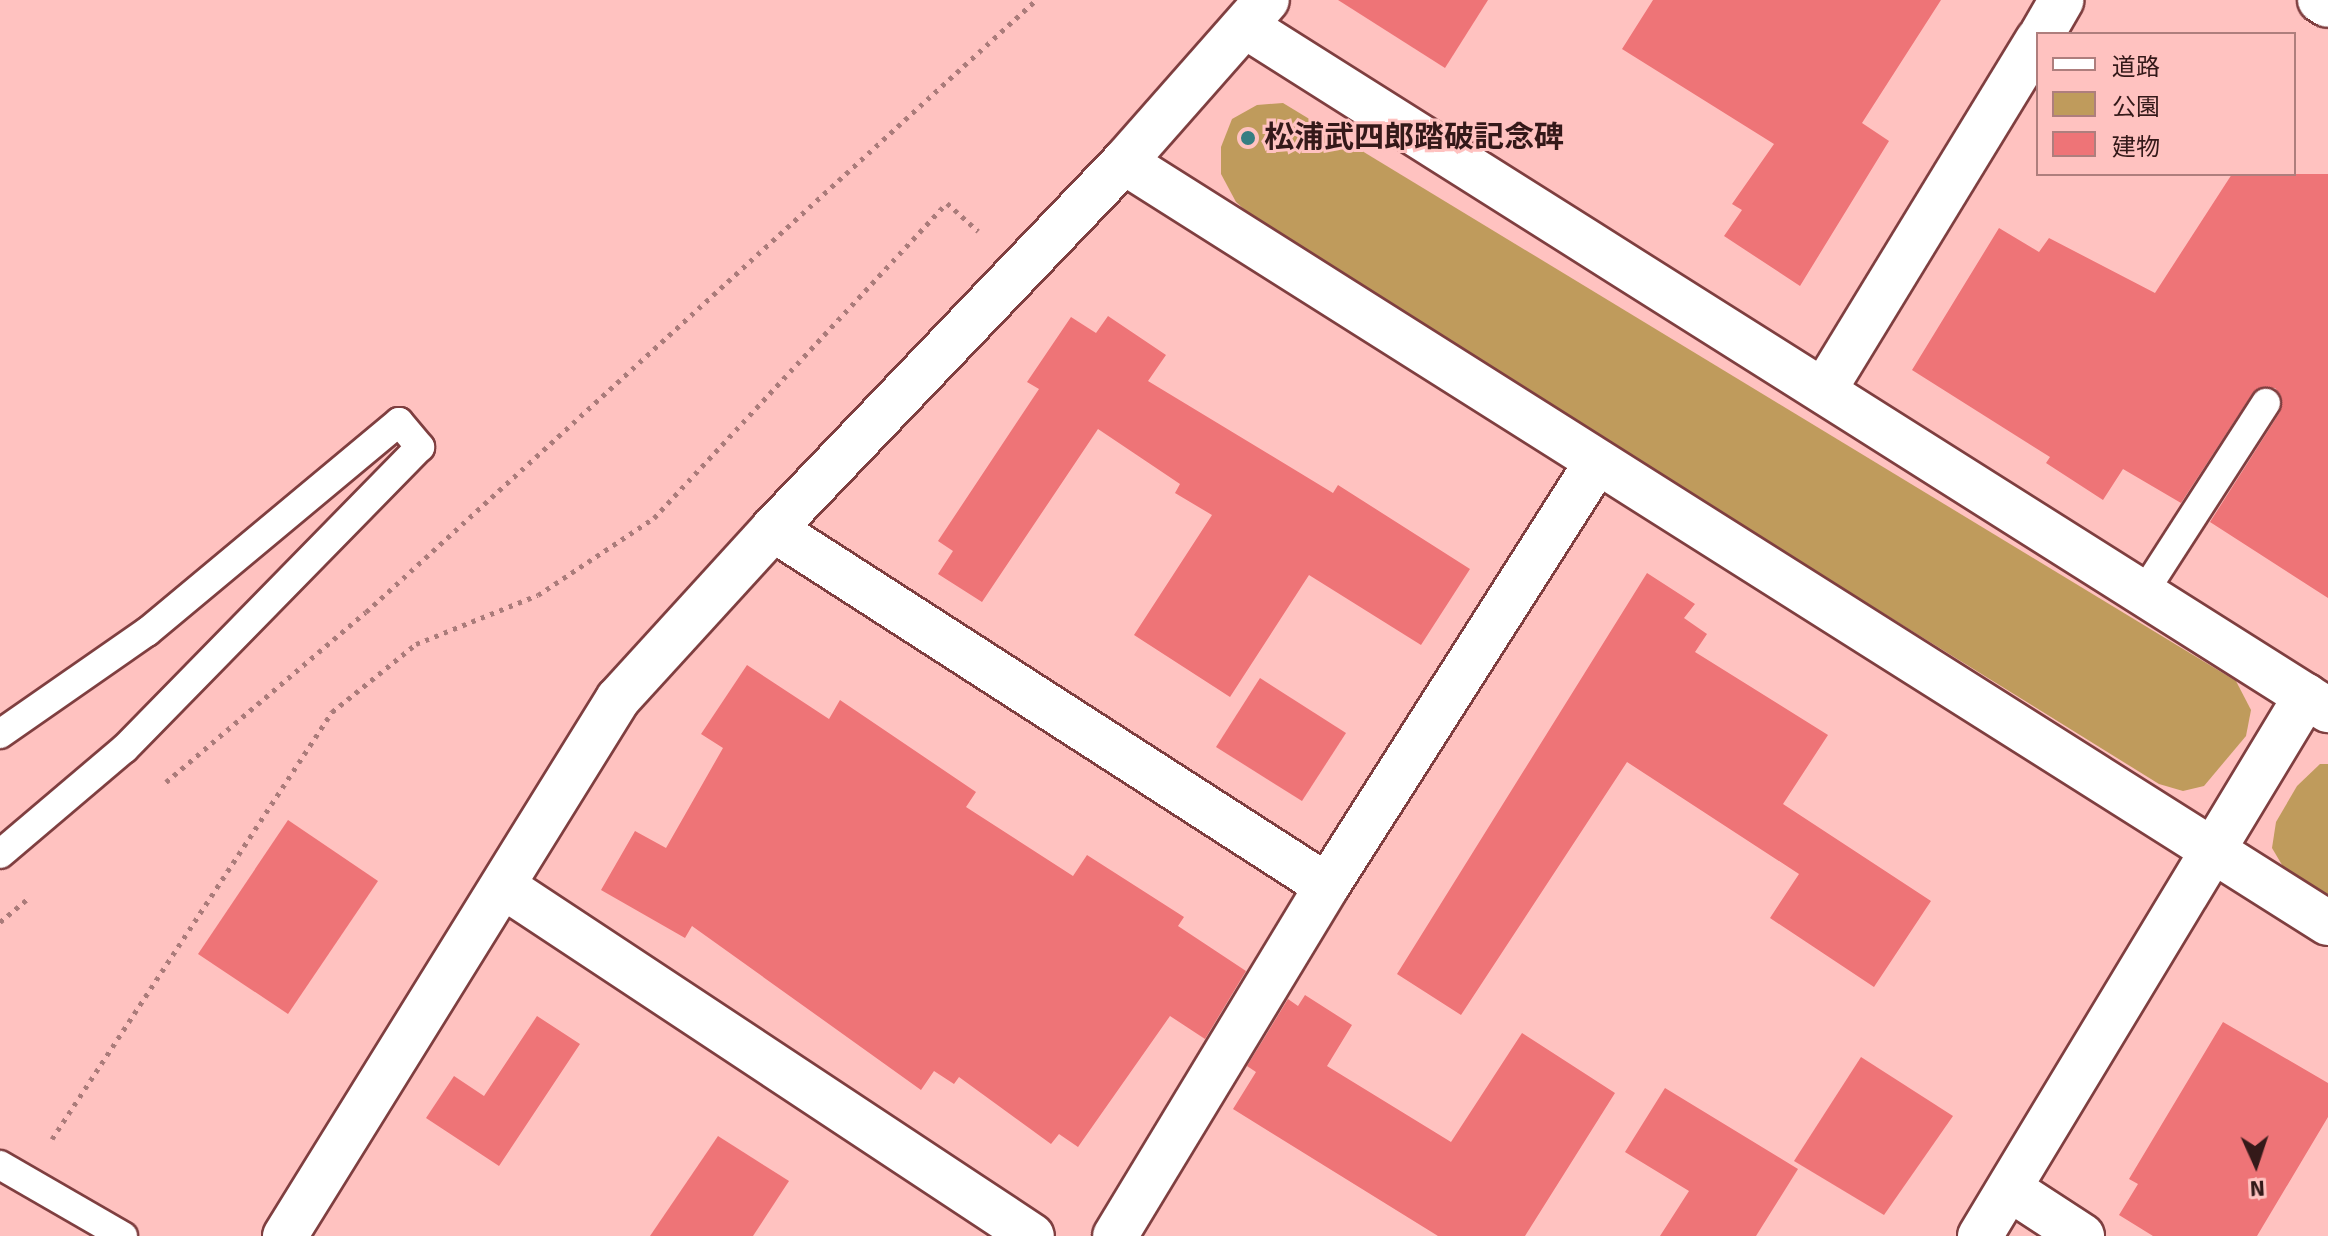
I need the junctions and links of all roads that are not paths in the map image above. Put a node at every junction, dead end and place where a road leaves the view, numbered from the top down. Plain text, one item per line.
1 (2062, 0) edge
2 (2320, 0) edge
3 (2328, 5) edge
4 (1256, 13) edge
5 (2043, 32) edge
6 (2036, 43) edge
7 (1124, 162) junction
8 (1824, 390) junction
9 (2266, 403) dead end
10 (1597, 462) junction
11 (773, 529) junction
12 (2144, 592) junction
13 (2317, 703) edge
14 (0, 734) edge
15 (2215, 852) junction
16 (0, 854) edge
17 (503, 886) junction
18 (1327, 886) junction
19 (2328, 923) edge
20 (0, 1165) edge
21 (2010, 1189) junction
22 (123, 1236) edge
23 (285, 1236) edge
24 (1032, 1236) edge
25 (1115, 1236) edge
26 (1980, 1236) edge
27 (2082, 1236) edge

1 - 5 street
2 - 3 street
4 - 7 street
4 - 8 street
6 - 8 street
7 - 10 street
7 - 11 street
8 - 12 street
9 - 12 lane
10 - 15 street
10 - 18 street
11 - 17 street
11 - 18 street
12 - 13 street
13 - 15 street
14 - 16 lane
15 - 19 street
15 - 21 street
17 - 23 street
17 - 24 street
18 - 25 street
20 - 22 lane
21 - 26 street
21 - 27 street

